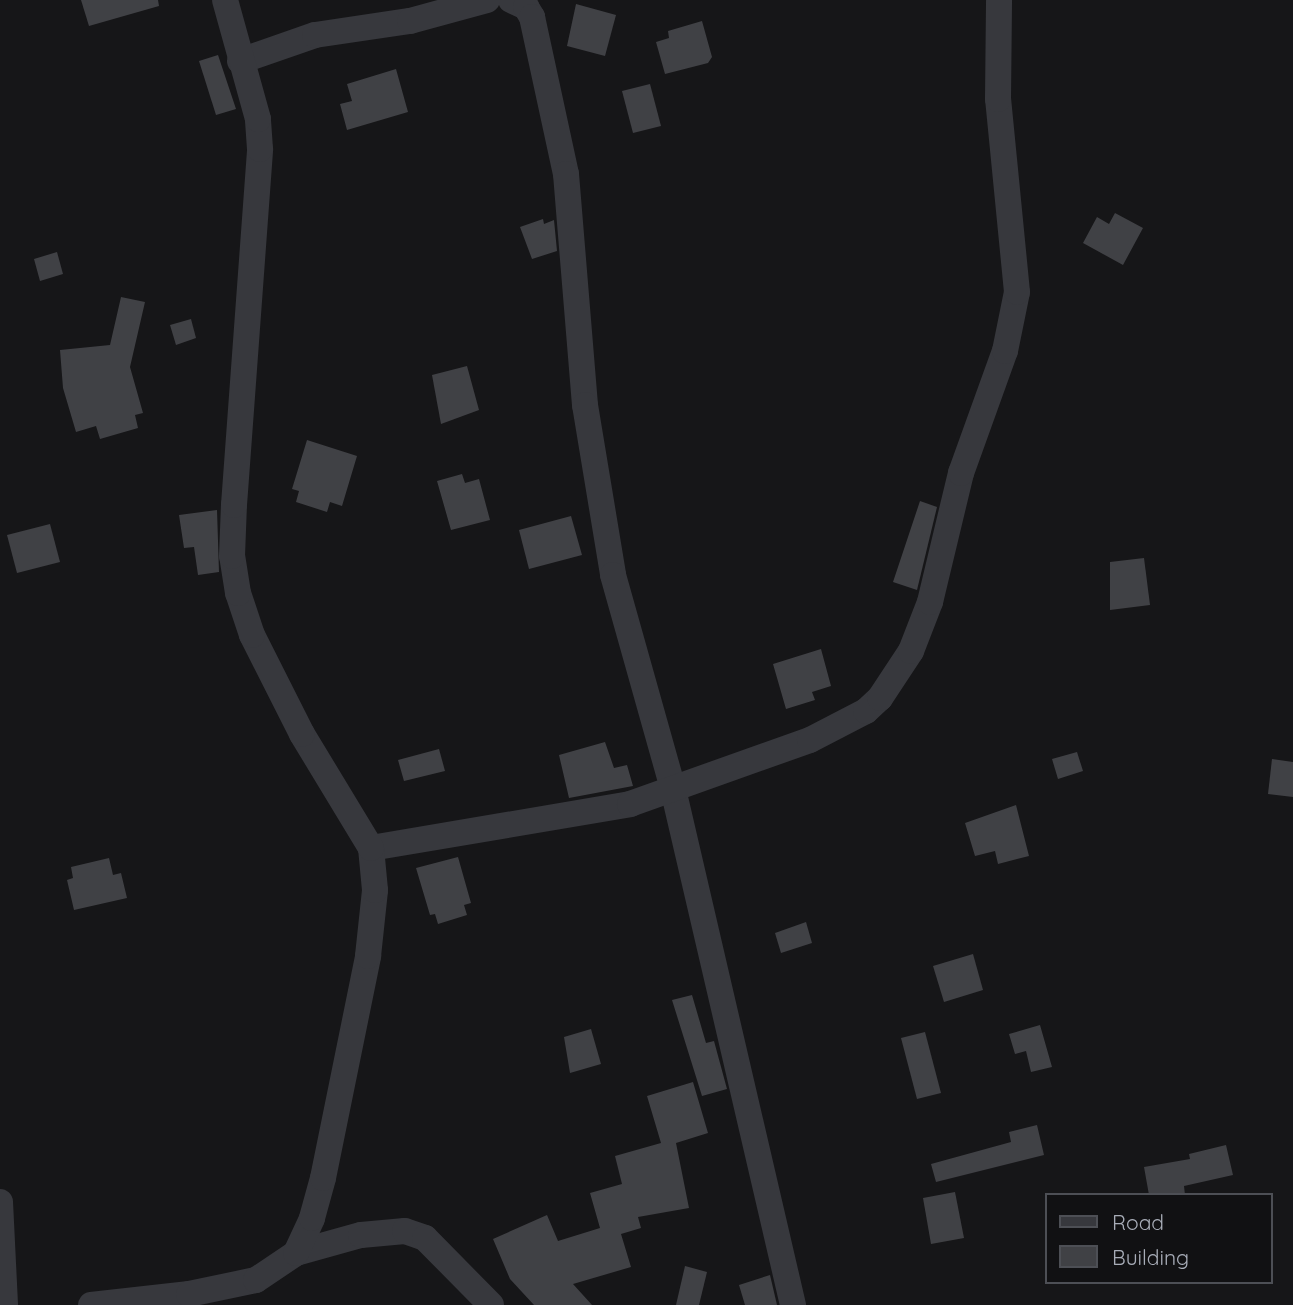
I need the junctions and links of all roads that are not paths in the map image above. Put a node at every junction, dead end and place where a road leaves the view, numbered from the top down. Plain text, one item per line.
1 (225, 0) edge
2 (486, 0) edge
3 (511, 0) edge
4 (999, 0) edge
5 (240, 61) junction
6 (673, 789) junction
7 (371, 848) junction
8 (0, 1202) edge
9 (296, 1253) junction
10 (5, 1305) edge
11 (91, 1305) edge
12 (491, 1305) edge
13 (793, 1305) edge

1 - 5 street
2 - 5 street
3 - 6 street
4 - 6 street
5 - 7 street
6 - 7 street
6 - 13 street
7 - 9 street
8 - 10 street
9 - 11 street
9 - 12 street

